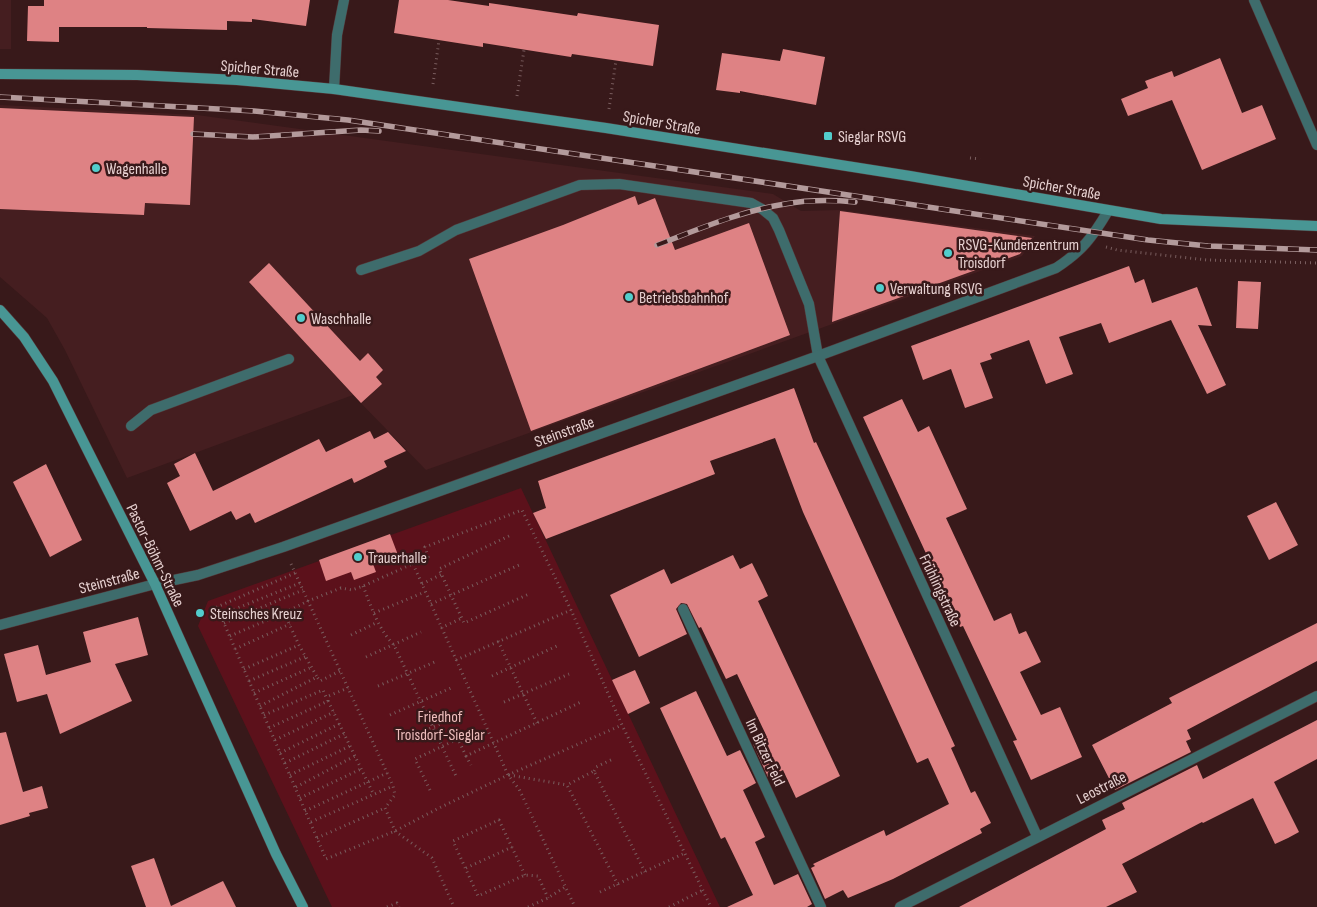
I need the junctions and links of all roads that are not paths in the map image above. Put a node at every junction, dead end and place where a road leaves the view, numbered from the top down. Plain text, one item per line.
1 (344, 0) edge
2 (1254, 0) edge
3 (0, 74) edge
4 (334, 89) junction
5 (1317, 145) edge
6 (1108, 211) junction
7 (1317, 226) edge
8 (362, 270) dead end
9 (0, 310) edge
10 (818, 356) junction
11 (289, 359) dead end
12 (132, 426) dead end
13 (155, 584) junction
14 (683, 609) dead end
15 (0, 625) edge
16 (1317, 696) edge
17 (1037, 836) junction
18 (303, 907) edge
19 (821, 907) edge
20 (900, 907) edge

1 - 4 street
2 - 5 street
3 - 4 street, Spicher Straße
4 - 6 street, Spicher Straße
6 - 7 street, Spicher Straße
6 - 10 street, Steinstraße
8 - 10 street, Frühlingstraße
9 - 13 street, Pastor-Böhm-Straße
10 - 13 street, Steinstraße
10 - 17 street, Frühlingstraße
11 - 12 street
13 - 15 street, Steinstraße
13 - 18 street, Pastor-Böhm-Straße
14 - 19 street, Im Bitzer Feld
16 - 17 street, Leostraße
17 - 20 street, Leostraße

